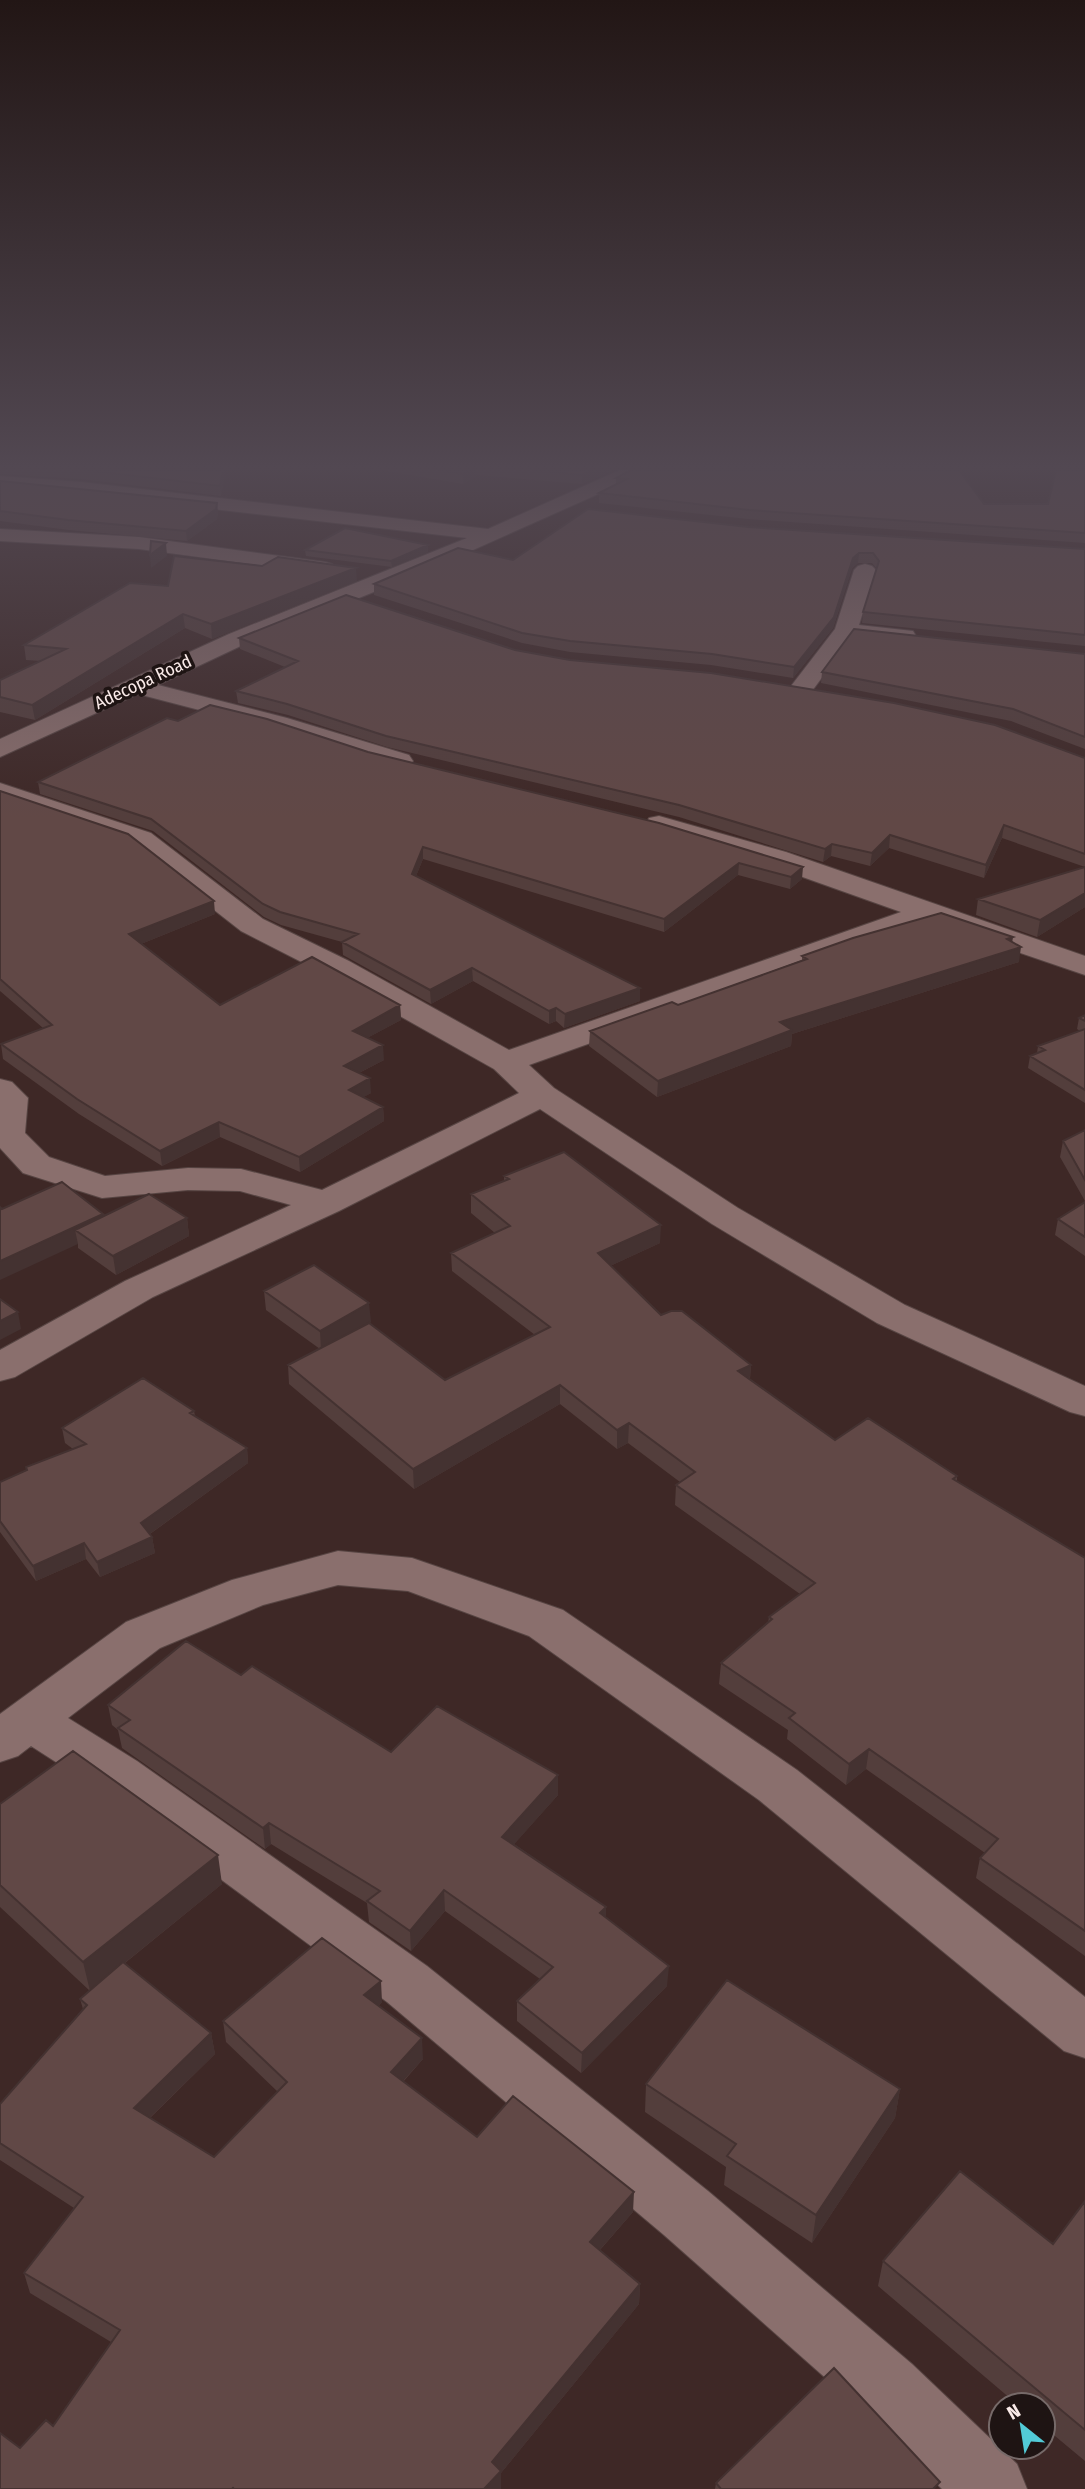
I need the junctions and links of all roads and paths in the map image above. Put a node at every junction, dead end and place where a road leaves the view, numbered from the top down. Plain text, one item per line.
1 (372, 586) edge
2 (860, 586) edge
3 (348, 596) junction
4 (382, 608) edge
5 (846, 630) junction
6 (932, 639) edge
7 (775, 685) edge
8 (134, 686) junction
9 (800, 690) junction
10 (827, 694) edge
11 (0, 749) edge
12 (430, 768) edge
13 (0, 791) edge
14 (631, 817) edge
15 (929, 912) junction
16 (1085, 966) edge
17 (506, 1062) junction
18 (0, 1089) edge
19 (542, 1095) junction
20 (326, 1203) junction
21 (0, 1367) edge
22 (1085, 1402) edge
23 (15, 1731) edge
24 (1085, 2032) edge
25 (992, 2489) edge

1 - 3 street, Adecopa Road
2 - 5 street
3 - 4 street
3 - 8 street, Adecopa Road
5 - 6 street
5 - 9 street
7 - 9 street
8 - 11 street, Adecopa Road
8 - 12 street
9 - 10 street
13 - 17 street
14 - 15 street
15 - 16 street
15 - 17 street
17 - 19 street
18 - 20 street
19 - 20 street
19 - 22 street
20 - 21 street
23 - 24 street
23 - 25 street

